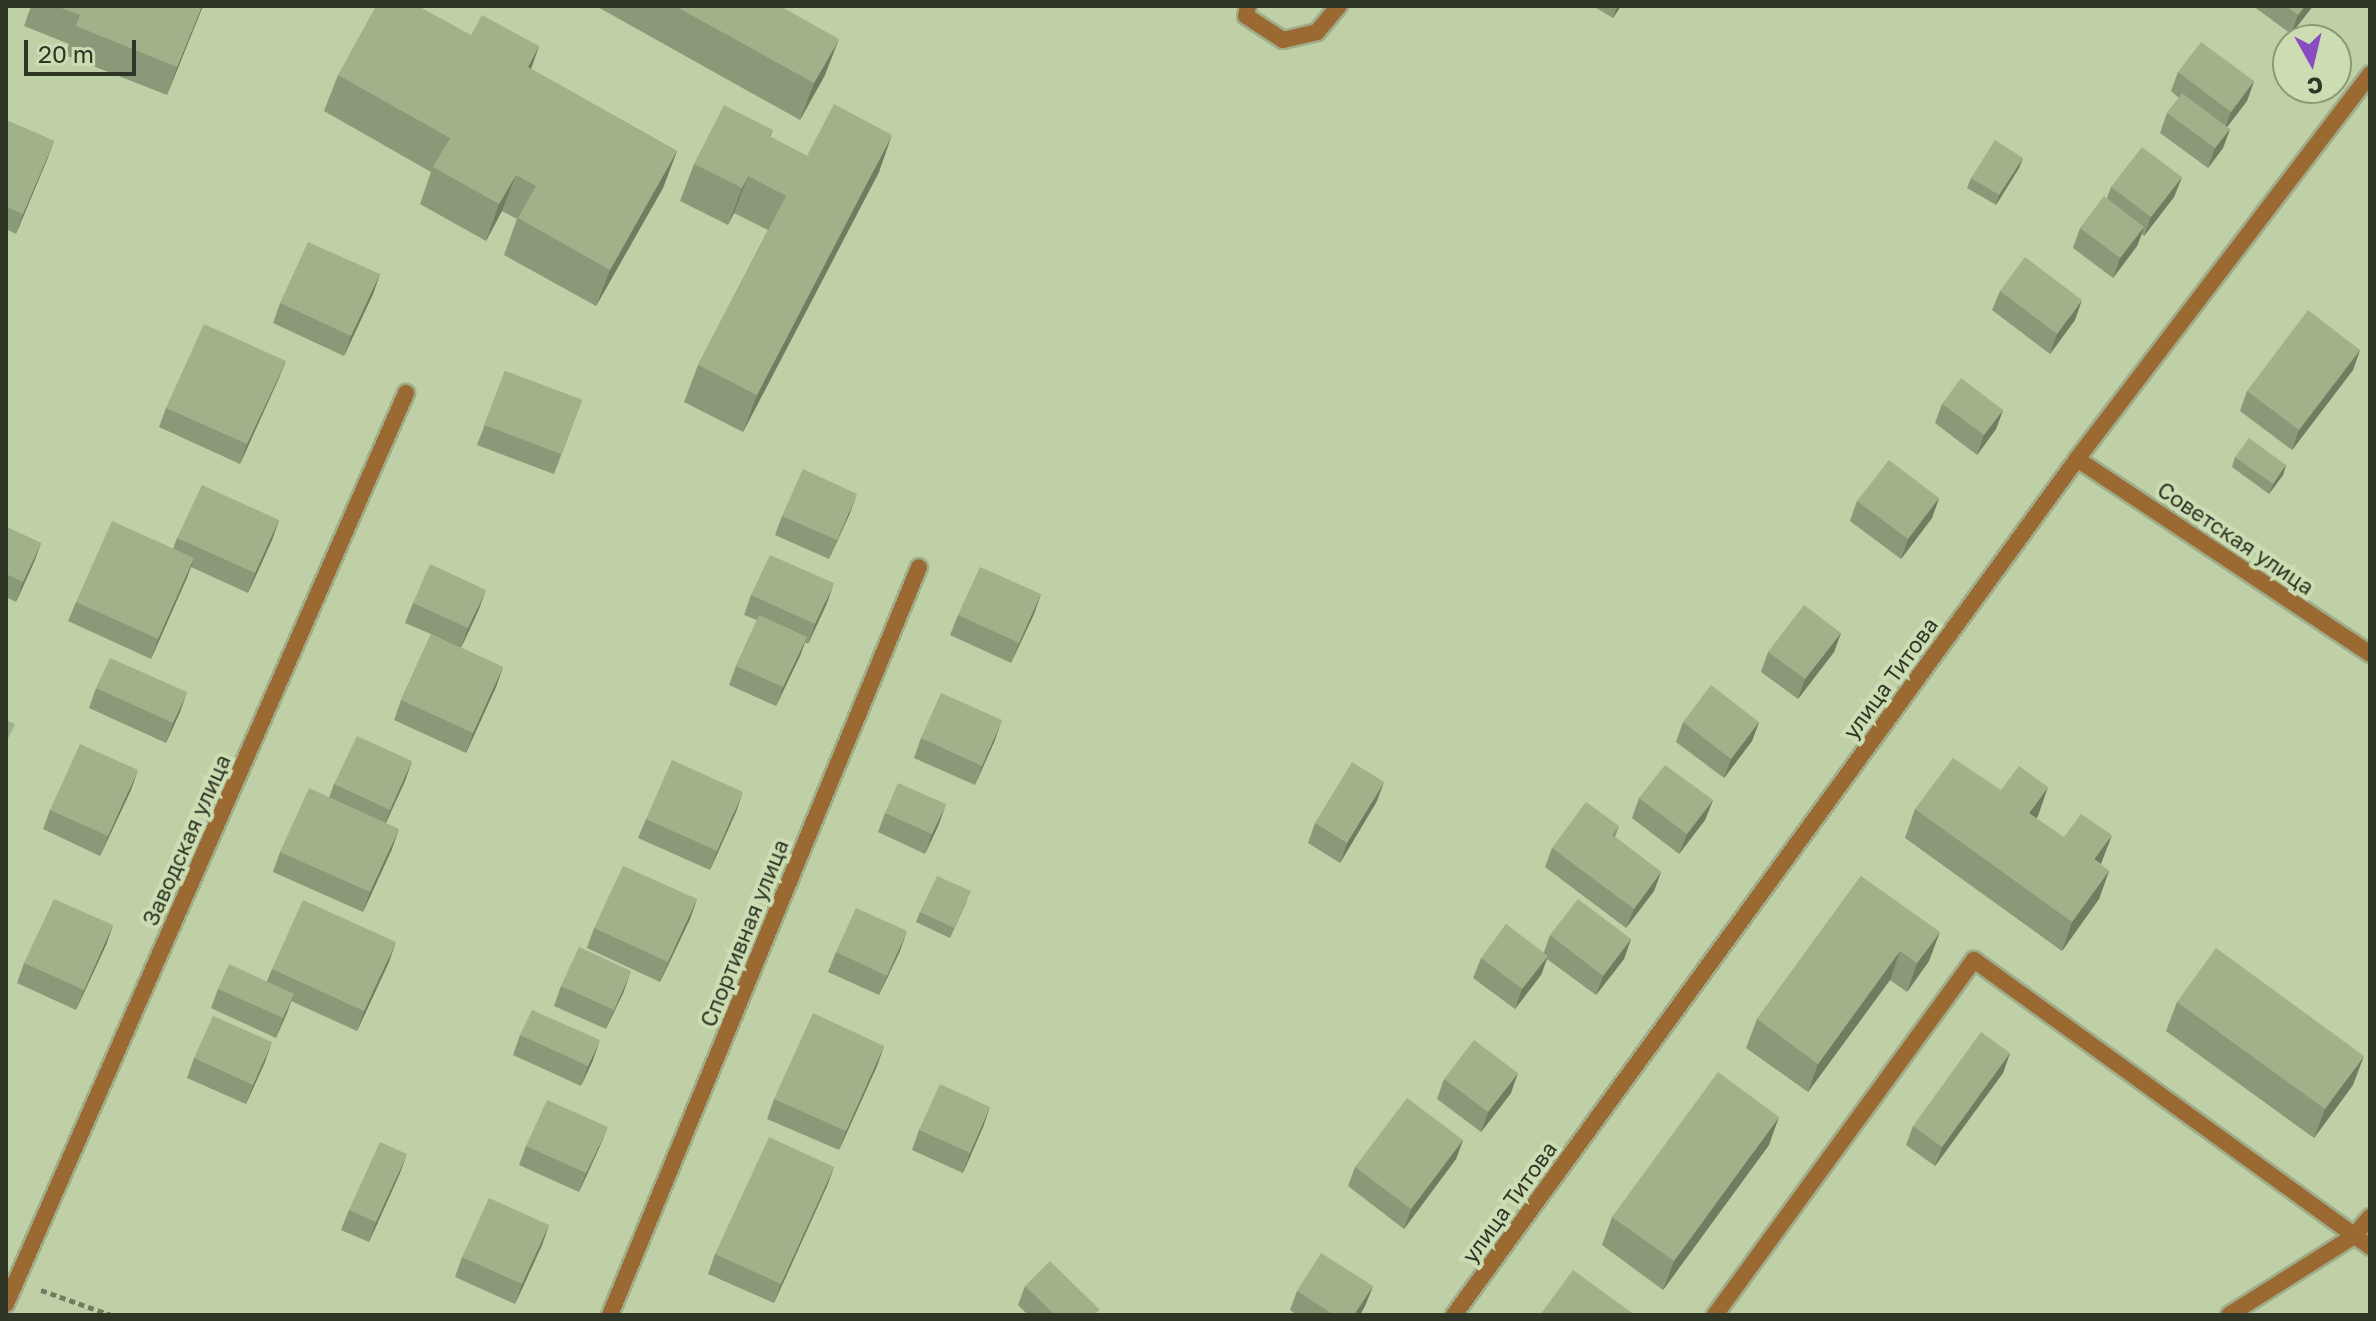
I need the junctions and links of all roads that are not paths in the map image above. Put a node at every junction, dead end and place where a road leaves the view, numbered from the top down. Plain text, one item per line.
1 (1248, 6) edge
2 (1339, 6) edge
3 (2370, 74) edge
4 (406, 393) dead end
5 (2077, 459) junction
6 (919, 567) dead end
7 (2370, 654) edge
8 (2370, 1217) edge
9 (2354, 1236) junction
10 (2370, 1247) edge
11 (6, 1304) edge
12 (610, 1315) edge
13 (1454, 1315) edge
14 (1715, 1315) edge
15 (2229, 1315) edge

1 - 2 street
3 - 5 street, улица Титова
4 - 11 street, Заводская улица
5 - 7 street, Советская улица
5 - 13 street, улица Титова
6 - 12 street, Спортивная улица
8 - 9 street
9 - 10 street
9 - 14 street
9 - 15 street

